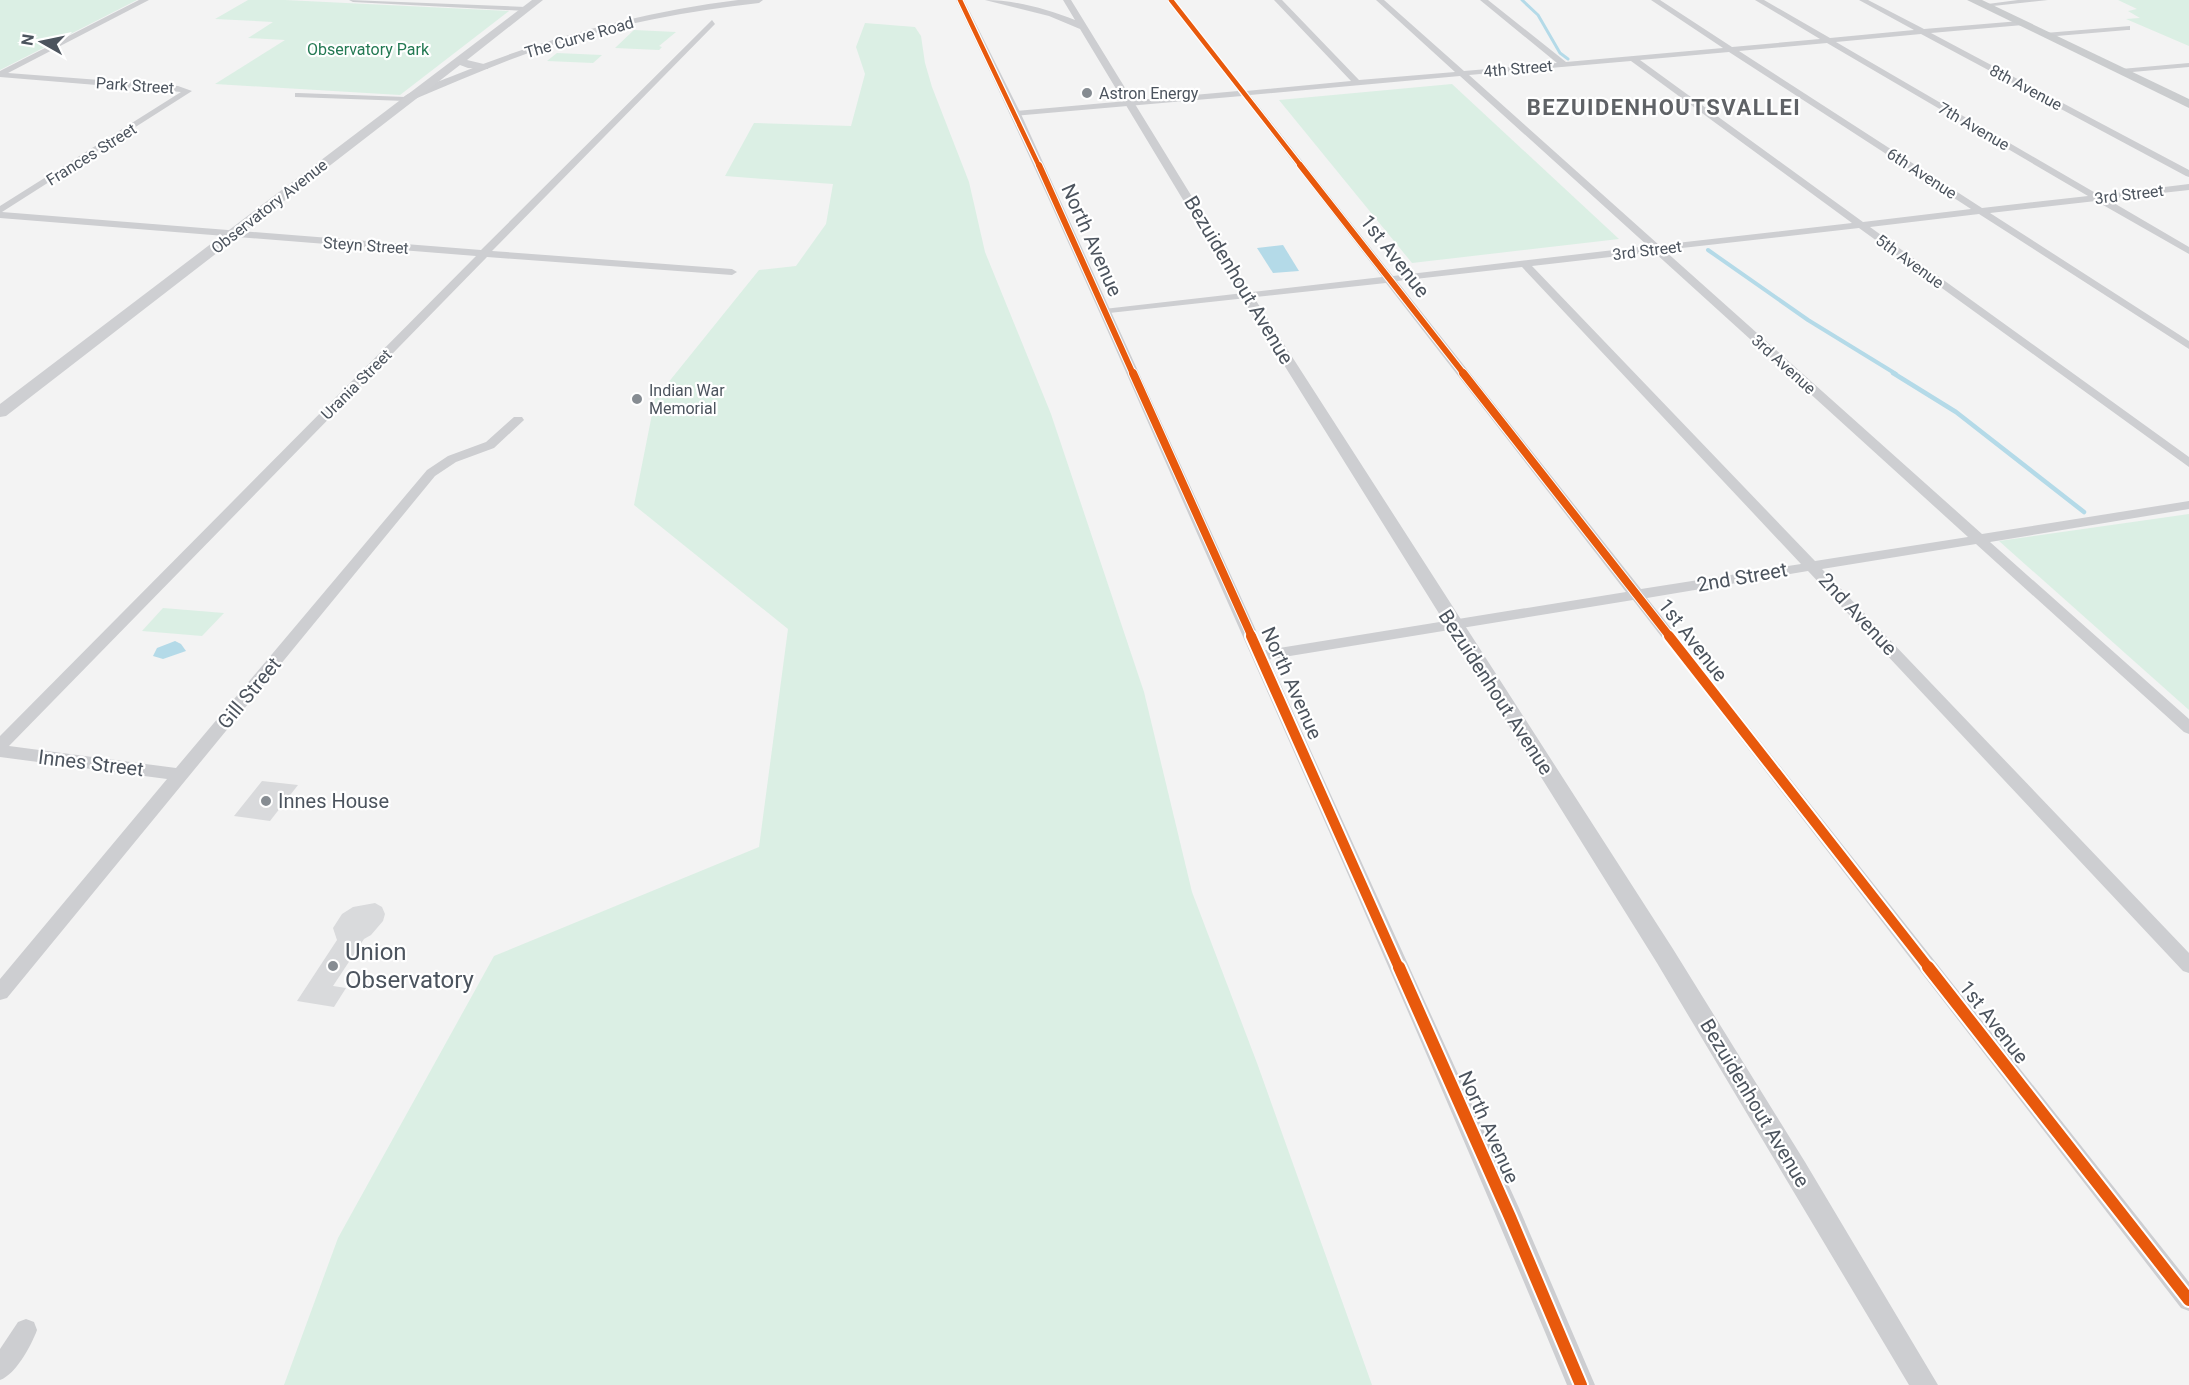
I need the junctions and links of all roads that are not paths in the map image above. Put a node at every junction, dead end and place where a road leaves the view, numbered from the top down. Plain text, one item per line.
1 (145, 0) edge
2 (353, 0) edge
3 (538, 0) edge
4 (759, 0) edge
5 (989, 0) edge
6 (1067, 0) edge
7 (1172, 0) edge
8 (1278, 0) edge
9 (1380, 0) edge
10 (1484, 0) edge
11 (1655, 0) edge
12 (1759, 0) edge
13 (1863, 0) edge
14 (2044, 0) edge
15 (963, 1) edge
16 (1979, 3) edge
17 (526, 9) junction
18 (712, 22) dead end
19 (2020, 23) junction
20 (1084, 27) junction
21 (2127, 28) dead end
22 (1922, 32) junction
23 (2045, 34) junction
24 (1828, 40) junction
25 (1731, 49) junction
26 (1632, 58) junction
27 (459, 60) junction
28 (1564, 64) junction
29 (2189, 65) edge
30 (484, 67) junction
31 (2121, 71) junction
32 (1460, 73) junction
33 (0, 74) edge
34 (1357, 83) junction
35 (1244, 93) junction
36 (298, 95) dead end
37 (181, 97) joint
38 (405, 99) junction
39 (1130, 104) junction
40 (2189, 104) edge
41 (1016, 114) junction
42 (2189, 174) edge
43 (2189, 186) edge
44 (2097, 197) junction
45 (0, 212) edge
46 (1981, 212) junction
47 (1861, 225) junction
48 (232, 235) junction
49 (1656, 249) junction
50 (2189, 251) edge
51 (484, 253) junction
52 (1526, 265) junction
53 (732, 272) dead end
54 (1391, 280) junction
55 (1247, 296) junction
56 (1104, 312) junction
57 (2189, 346) edge
58 (0, 412) edge
59 (518, 420) dead end
60 (2189, 463) edge
61 (2189, 505) edge
62 (1979, 539) junction
63 (1812, 566) junction
64 (1635, 595) junction
65 (1453, 624) junction
66 (1260, 656) junction
67 (2189, 728) edge
68 (0, 746) edge
69 (0, 751) edge
70 (182, 775) junction
71 (2189, 965) edge
72 (0, 992) edge
73 (2189, 1300) edge
74 (27, 1330) dead end
75 (0, 1370) edge
76 (1581, 1385) edge
77 (1924, 1385) edge

1 - 33 street
2 - 17 street
3 - 17 main road, Observatory Avenue
4 - 30 street, The Curve Road
5 - 20 street
6 - 20 street, Bezuidenhout Avenue
7 - 35 street, 1st Avenue
8 - 34 street
9 - 32 street, 3rd Avenue
10 - 28 street
11 - 25 street, 6th Avenue
12 - 24 street, 7th Avenue
13 - 22 street, 8th Avenue
14 - 16 street
15 - 41 street, North Avenue
16 - 19 main road
17 - 27 main road, Observatory Avenue
18 - 51 street, Urania Street
19 - 22 street, 4th Street
19 - 23 main road
20 - 39 street, Bezuidenhout Avenue
21 - 23 street
22 - 24 street, 4th Street
22 - 42 street, 8th Avenue
23 - 31 main road
24 - 25 street, 4th Street
24 - 44 street, 7th Avenue
25 - 26 street, 4th Street
25 - 46 street, 6th Avenue
26 - 28 street, 4th Street
26 - 47 street, 5th Avenue
27 - 30 main road
27 - 38 main road, Observatory Avenue
28 - 32 street, 4th Street
29 - 31 street
30 - 38 street, The Curve Road
31 - 40 main road
32 - 34 street, 4th Street
32 - 49 street, 3rd Avenue
33 - 37 street, Park Street
34 - 35 street, 4th Street
35 - 39 street, 4th Street
35 - 54 street, 1st Avenue
36 - 38 street
37 - 45 street, Frances Street
38 - 48 main road, Observatory Avenue
39 - 41 street, 4th Street
39 - 55 street, Bezuidenhout Avenue
41 - 56 street, North Avenue
43 - 44 street, 3rd Street
44 - 46 street, 3rd Street
44 - 50 street, 7th Avenue
45 - 48 street, Steyn Street
46 - 47 street, 3rd Street
46 - 57 street, 6th Avenue
47 - 49 street, 3rd Street
47 - 60 street, 5th Avenue
48 - 51 street, Steyn Street
48 - 58 main road, Observatory Avenue
49 - 52 street, 3rd Street
49 - 62 street, 3rd Avenue
51 - 53 street, Steyn Street
51 - 68 street, Urania Street
52 - 54 street, 3rd Street
52 - 63 street, 2nd Avenue
54 - 55 street, 3rd Street
54 - 64 street, 1st Avenue
55 - 56 street, 3rd Street
55 - 65 street, Bezuidenhout Avenue
56 - 66 street, North Avenue
59 - 70 street, Gill Street
61 - 62 street, 2nd Street
62 - 63 street, 2nd Street
62 - 67 street, 3rd Avenue
63 - 64 street, 2nd Street
63 - 71 street, 2nd Avenue
64 - 65 street, 2nd Street
64 - 73 street, 1st Avenue
65 - 66 street, 2nd Street
65 - 77 street, Bezuidenhout Avenue
66 - 76 street, North Avenue
69 - 70 street, Innes Street
70 - 72 street, Gill Street
74 - 75 street

